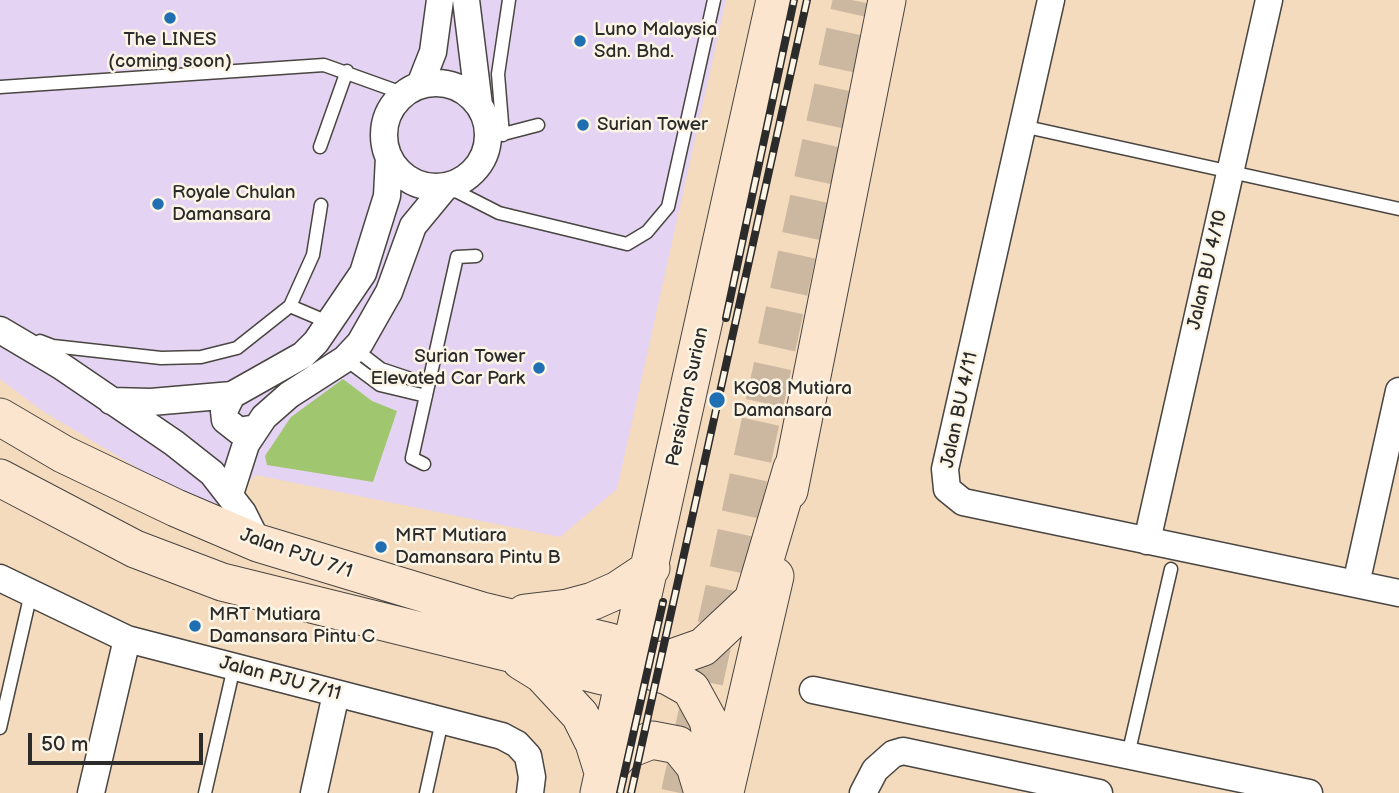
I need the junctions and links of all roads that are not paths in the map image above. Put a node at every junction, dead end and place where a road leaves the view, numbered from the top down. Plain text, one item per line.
1 (440, 0) edge
2 (466, 0) edge
3 (509, 0) edge
4 (713, 0) edge
5 (775, 0) edge
6 (887, 0) edge
7 (1051, 0) edge
8 (1269, 0) edge
9 (347, 71) junction
10 (0, 87) edge
11 (412, 90) junction
12 (479, 105) junction
13 (537, 125) dead end
14 (1023, 126) junction
15 (495, 136) junction
16 (320, 147) dead end
17 (389, 157) junction
18 (1230, 172) junction
19 (446, 186) junction
20 (321, 205) dead end
21 (1399, 209) edge
22 (476, 256) dead end
23 (290, 306) junction
24 (330, 323) junction
25 (0, 328) edge
26 (350, 354) junction
27 (429, 382) junction
28 (1399, 391) edge
29 (232, 395) junction
30 (426, 396) junction
31 (111, 401) junction
32 (0, 417) edge
33 (256, 428) junction
34 (418, 461) dead end
35 (792, 468) junction
36 (0, 478) edge
37 (230, 494) junction
38 (1147, 541) junction
39 (258, 543) junction
40 (651, 568) junction
41 (1171, 569) dead end
42 (0, 578) edge
43 (1356, 584) junction
44 (31, 593) junction
45 (1399, 593) edge
46 (482, 611) junction
47 (127, 639) junction
48 (493, 648) junction
49 (614, 660) junction
50 (234, 667) junction
51 (813, 690) dead end
52 (336, 694) junction
53 (442, 721) junction
54 (0, 728) edge
55 (1128, 755) junction
56 (601, 783) edge
57 (1089, 792) edge
58 (91, 793) edge
59 (205, 793) edge
60 (314, 793) edge
61 (426, 793) edge
62 (530, 793) edge
63 (703, 793) edge
64 (714, 793) edge
65 (725, 793) edge
66 (863, 793) edge
67 (1309, 793) edge

1 - 11 street
2 - 12 street
3 - 15 lane
4 - 19 lane
5 - 40 street, Persiaran Surian
6 - 35 street
7 - 14 street, Jalan BU 4/11
8 - 18 street, Jalan BU 4/10
9 - 10 lane
9 - 11 lane
9 - 16 lane
11 - 12 street
11 - 17 street
12 - 15 street
13 - 15 lane
14 - 18 lane
14 - 38 street, Jalan BU 4/11
15 - 19 street
17 - 19 street
17 - 24 street
18 - 21 lane
18 - 38 street, Jalan BU 4/10
19 - 26 street
20 - 23 lane
22 - 27 lane
23 - 24 lane
23 - 25 lane
24 - 29 street
25 - 31 street
26 - 27 lane
26 - 30 lane
26 - 33 street
27 - 30 lane
28 - 43 street
29 - 31 street
29 - 33 street
30 - 34 lane
31 - 37 street
32 - 39 street, Jalan PJU 7/1
33 - 37 street
35 - 49 street
35 - 65 street
36 - 48 street, Jalan PJU 7/1
37 - 39 street
38 - 43 street, Jalan BU 4/11
39 - 46 street, Jalan PJU 7/1
40 - 46 street
40 - 49 street, Persiaran Surian
41 - 55 lane
42 - 44 street, Jalan PJU 7/11
43 - 45 street, Jalan BU 4/11
44 - 47 street, Jalan PJU 7/11
44 - 54 lane
46 - 49 street, Jalan PJU 7/1
47 - 50 street, Jalan PJU 7/11
47 - 58 street
48 - 49 street, Jalan PJU 7/1
48 - 56 street
49 - 56 street, Persiaran Surian
49 - 64 street
50 - 52 street, Jalan PJU 7/11
50 - 59 lane
51 - 55 street
52 - 53 street, Jalan PJU 7/11
52 - 60 street
53 - 61 lane
53 - 62 street, Jalan PJU 7/11
55 - 67 street
56 - 63 street
57 - 66 street

